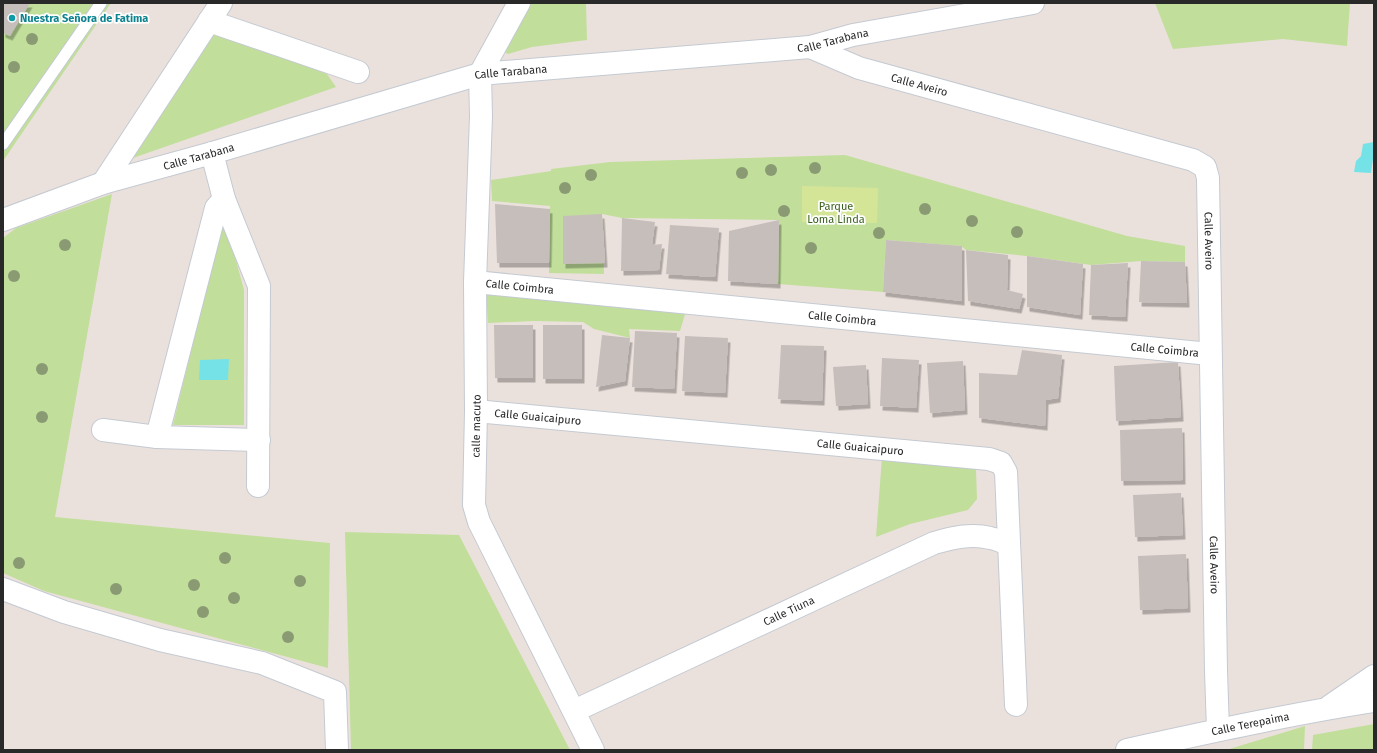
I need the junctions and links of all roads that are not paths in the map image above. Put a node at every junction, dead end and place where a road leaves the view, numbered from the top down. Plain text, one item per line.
1 (101, 3) edge
2 (221, 3) edge
3 (519, 3) edge
4 (1033, 3) edge
5 (209, 21) junction
6 (810, 47) junction
7 (358, 72) dead end
8 (480, 74) junction
9 (3, 144) edge
10 (212, 153) junction
11 (103, 183) junction
12 (224, 199) junction
13 (4, 218) edge
14 (475, 282) junction
15 (1210, 354) junction
16 (476, 412) junction
17 (103, 430) dead end
18 (157, 437) junction
19 (259, 440) junction
20 (258, 486) dead end
21 (1008, 544) junction
22 (3, 589) edge
23 (1374, 676) edge
24 (1374, 701) edge
25 (1016, 705) dead end
26 (1325, 709) junction
27 (574, 711) junction
28 (1218, 730) junction
29 (337, 750) edge
30 (594, 750) edge
31 (1128, 750) edge

1 - 9 lane
2 - 5 street
3 - 8 street
4 - 6 street, Calle Tarabana
5 - 7 street
5 - 11 street
6 - 8 street, Calle Tarabana
6 - 15 street, Calle Aveiro
8 - 10 street, Calle Tarabana
8 - 14 street, calle macuto
10 - 11 street, Calle Tarabana
10 - 12 street
11 - 13 street, Calle Tarabana
12 - 18 street
12 - 19 street
14 - 15 street, Calle Coimbra
14 - 16 street, calle macuto
15 - 28 street, Calle Aveiro
16 - 21 street, Calle Guaicaipuro
16 - 27 street, calle macuto
17 - 18 street
18 - 19 street
19 - 20 street
21 - 25 street, Calle Guaicaipuro
21 - 27 street, Calle Tiuna
22 - 29 street
23 - 26 street
24 - 26 street, Calle Terepaima
26 - 28 street, Calle Terepaima
27 - 30 street, calle macuto
28 - 31 street, Calle Terepaima

